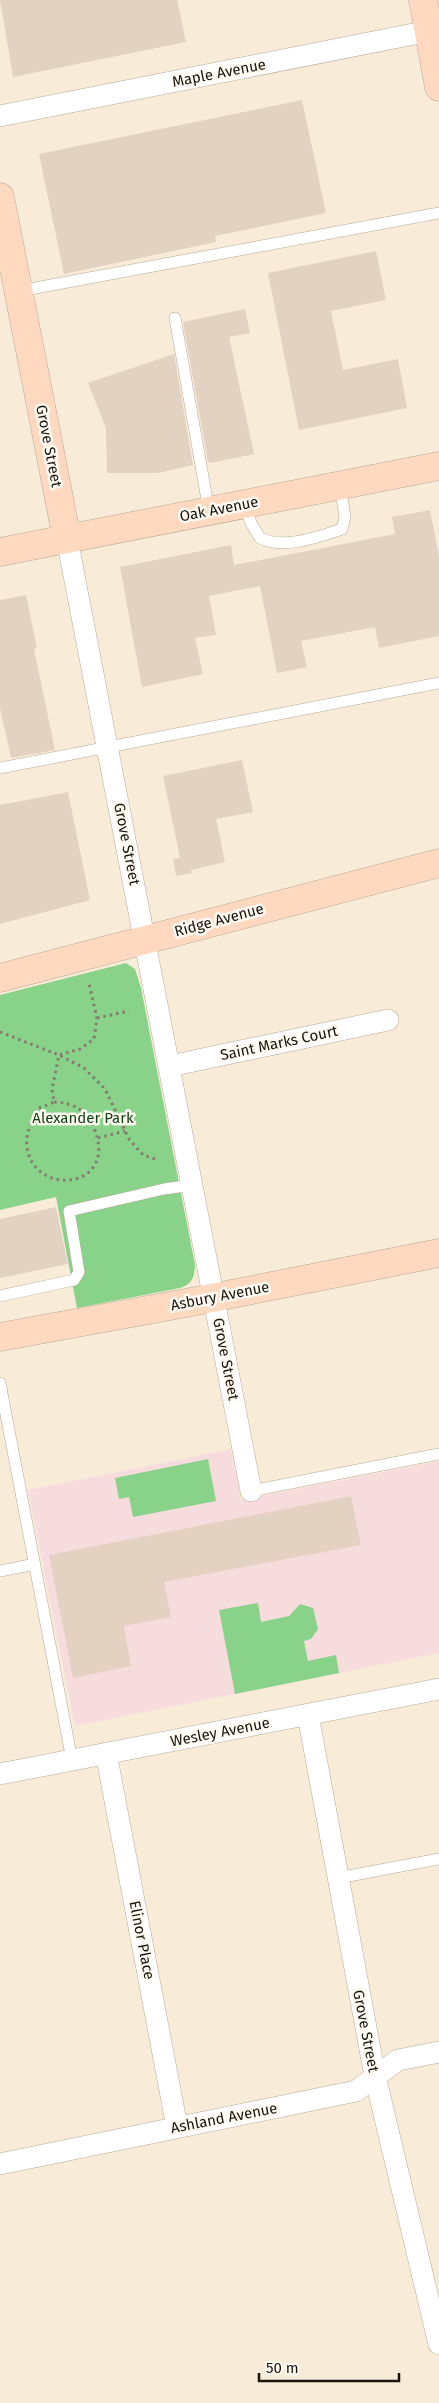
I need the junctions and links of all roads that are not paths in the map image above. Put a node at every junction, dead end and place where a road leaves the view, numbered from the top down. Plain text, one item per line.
1 (422, 0) edge
2 (434, 30) edge
3 (439, 87) edge
4 (0, 116) edge
5 (0, 197) edge
6 (439, 212) edge
7 (18, 291) junction
8 (175, 318) dead end
9 (439, 466) edge
10 (340, 485) junction
11 (244, 504) junction
12 (209, 511) junction
13 (67, 539) junction
14 (0, 552) edge
15 (439, 683) edge
16 (108, 747) junction
17 (0, 768) edge
18 (439, 863) edge
19 (146, 939) junction
20 (0, 978) edge
21 (388, 1020) dead end
22 (170, 1066) junction
23 (193, 1185) junction
24 (439, 1252) edge
25 (0, 1296) edge
26 (214, 1298) junction
27 (0, 1337) edge
28 (0, 1383) edge
29 (439, 1454) edge
30 (251, 1491) joint
31 (35, 1564) junction
32 (0, 1571) edge
33 (439, 1689) edge
34 (308, 1715) junction
35 (106, 1753) junction
36 (72, 1760) junction
37 (0, 1774) edge
38 (439, 1859) edge
39 (338, 1878) junction
40 (439, 2052) edge
41 (375, 2076) junction
42 (177, 2127) junction
43 (0, 2164) edge
44 (439, 2344) edge

1 - 2 main road
2 - 3 main road
2 - 4 street, Maple Avenue
5 - 7 main road, Grove Street
6 - 7 lane
7 - 13 main road, Grove Street
8 - 12 lane
9 - 10 main road, Oak Avenue
10 - 11 main road, Oak Avenue
10 - 11 lane
11 - 12 main road, Oak Avenue
12 - 13 main road, Oak Avenue
13 - 14 main road, Oak Avenue
13 - 16 street, Grove Street
15 - 16 lane
16 - 17 lane
16 - 19 street, Grove Street
18 - 19 main road, Ridge Avenue
19 - 20 main road, Ridge Avenue
19 - 22 street, Grove Street
21 - 22 street, Saint Marks Court
22 - 23 street, Grove Street
23 - 25 lane
23 - 26 street, Grove Street
24 - 26 main road, Asbury Avenue
26 - 27 main road, Asbury Avenue
26 - 30 street, Grove Street
28 - 31 lane
29 - 30 lane
31 - 32 lane
31 - 36 lane
33 - 34 street, Wesley Avenue
34 - 35 street, Wesley Avenue
34 - 39 street, Grove Street
35 - 36 street, Wesley Avenue
35 - 42 street, Elinor Place
36 - 37 street, Wesley Avenue
38 - 39 lane
39 - 41 street, Grove Street
40 - 41 street, Ashland Avenue
41 - 42 street, Ashland Avenue
41 - 44 street, Grove Street
42 - 43 street, Ashland Avenue

